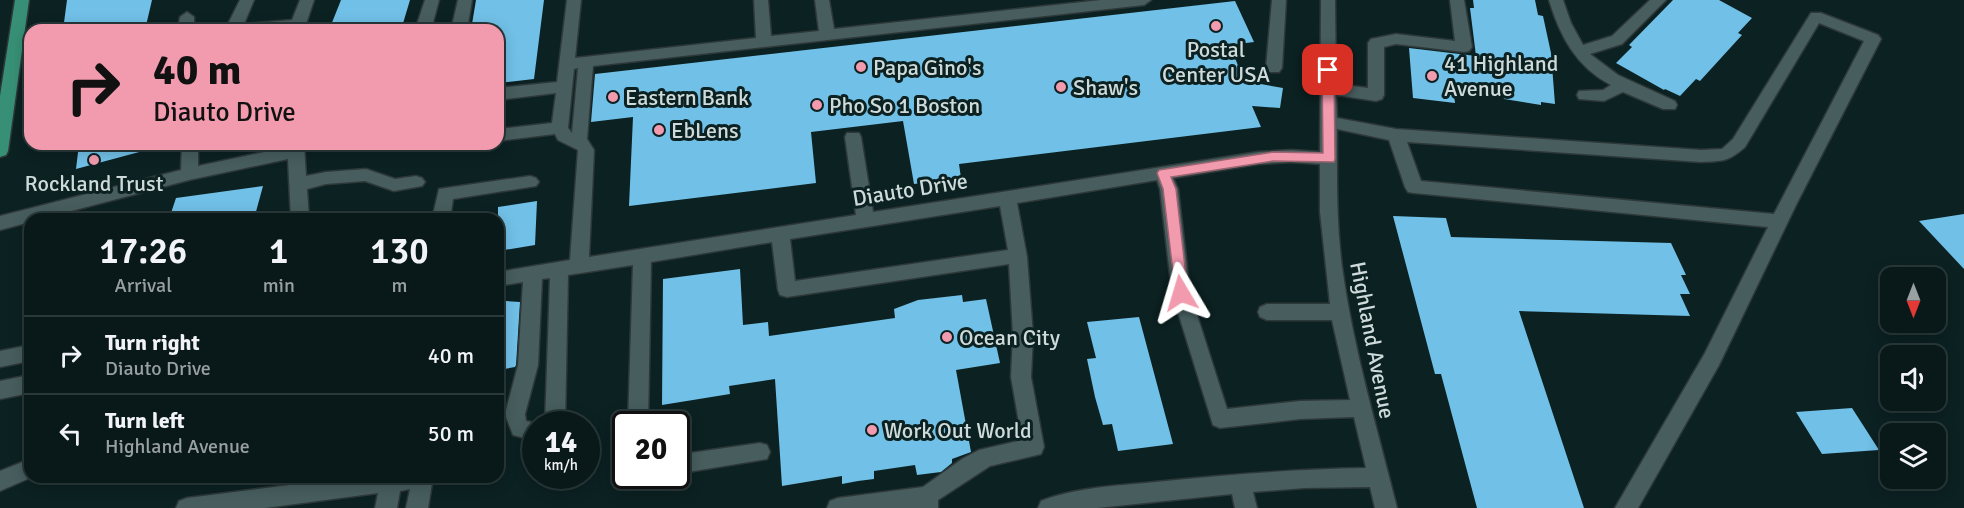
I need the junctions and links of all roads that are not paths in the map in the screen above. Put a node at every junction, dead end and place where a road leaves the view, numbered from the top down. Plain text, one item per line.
1 (22, 0) edge
2 (247, 0) edge
3 (307, 0) edge
4 (432, 0) edge
5 (465, 0) edge
6 (574, 0) edge
7 (761, 0) edge
8 (822, 0) edge
9 (1144, 0) edge
10 (1279, 0) edge
11 (1328, 0) edge
12 (1457, 0) edge
13 (1556, 0) edge
14 (1659, 0) edge
15 (237, 24) edge
16 (298, 24) edge
17 (425, 24) edge
18 (460, 24) edge
19 (827, 35) junction
20 (764, 42) junction
21 (1580, 51) junction
22 (586, 62) junction
23 (568, 64) junction
24 (1274, 68) dead end
25 (5, 84) edge
26 (1620, 85) junction
27 (564, 87) junction
28 (1329, 89) junction
29 (504, 93) edge
30 (1585, 95) dead end
31 (1669, 105) dead end
32 (1329, 122) junction
33 (560, 128) junction
34 (504, 134) edge
35 (1396, 135) junction
36 (853, 137) dead end
37 (579, 141) junction
38 (189, 150) edge
39 (284, 150) edge
40 (296, 150) edge
41 (0, 151) edge
42 (1329, 159) junction
43 (1163, 173) junction
44 (189, 174) junction
45 (416, 182) dead end
46 (530, 182) dead end
47 (297, 185) junction
48 (1007, 198) junction
49 (39, 213) edge
50 (299, 213) edge
51 (442, 213) edge
52 (24, 217) edge
53 (866, 221) junction
54 (1779, 221) junction
55 (0, 223) edge
56 (780, 234) junction
57 (642, 256) junction
58 (1018, 257) junction
59 (579, 266) junction
60 (559, 270) junction
61 (533, 274) junction
62 (504, 278) edge
63 (1267, 312) dead end
64 (1339, 312) junction
65 (24, 354) edge
66 (0, 359) edge
67 (24, 385) edge
68 (0, 390) edge
69 (1361, 408) junction
70 (555, 411) edge
71 (638, 411) edge
72 (522, 429) edge
73 (760, 452) dead end
74 (690, 463) edge
75 (24, 471) edge
76 (1378, 477) junction
77 (0, 481) edge
78 (383, 483) edge
79 (391, 483) edge
80 (422, 483) edge
81 (1240, 483) junction
82 (927, 502) edge
83 (187, 508) edge
84 (386, 508) edge
85 (417, 508) edge
86 (838, 508) edge
87 (1049, 508) edge
88 (1246, 508) edge
89 (1386, 508) edge
90 (1626, 508) edge

1 - 25 main road
2 - 15 street
3 - 16 street
4 - 17 street
5 - 18 street
6 - 23 street
7 - 20 street
8 - 19 street
9 - 19 street
10 - 24 street
11 - 28 street, Highland Avenue
12 - 28 street
13 - 21 street
14 - 21 street
19 - 20 street
20 - 22 street
21 - 26 street
22 - 23 street
22 - 37 street
23 - 27 street
25 - 41 main road
26 - 30 street
26 - 31 street
27 - 29 street
27 - 33 street
28 - 32 street, Highland Avenue
32 - 35 street
32 - 42 street, Highland Avenue
33 - 34 street
33 - 37 street
35 - 54 street
35 - 54 street
36 - 53 street
37 - 59 street
38 - 44 street
39 - 44 street
40 - 47 street
42 - 43 street, Diauto Drive
42 - 64 street, Highland Avenue
43 - 48 street, Diauto Drive
43 - 69 street
44 - 49 street
45 - 47 street
46 - 51 street
47 - 50 street
48 - 53 street, Diauto Drive
48 - 58 street
52 - 55 street
53 - 56 street, Diauto Drive
54 - 90 street
56 - 57 street, Diauto Drive
56 - 58 street
57 - 59 street, Diauto Drive
57 - 71 street
58 - 82 street
59 - 60 street, Diauto Drive
60 - 61 street, Diauto Drive
60 - 70 street
61 - 62 street, Diauto Drive
61 - 72 street
63 - 64 street
64 - 69 street, Highland Avenue
65 - 66 street
67 - 68 street
69 - 76 street, Highland Avenue
73 - 74 street
75 - 77 street
76 - 81 street
76 - 89 street, Highland Avenue
78 - 83 street
79 - 84 street
80 - 85 street
81 - 87 street
81 - 88 street
82 - 86 street

